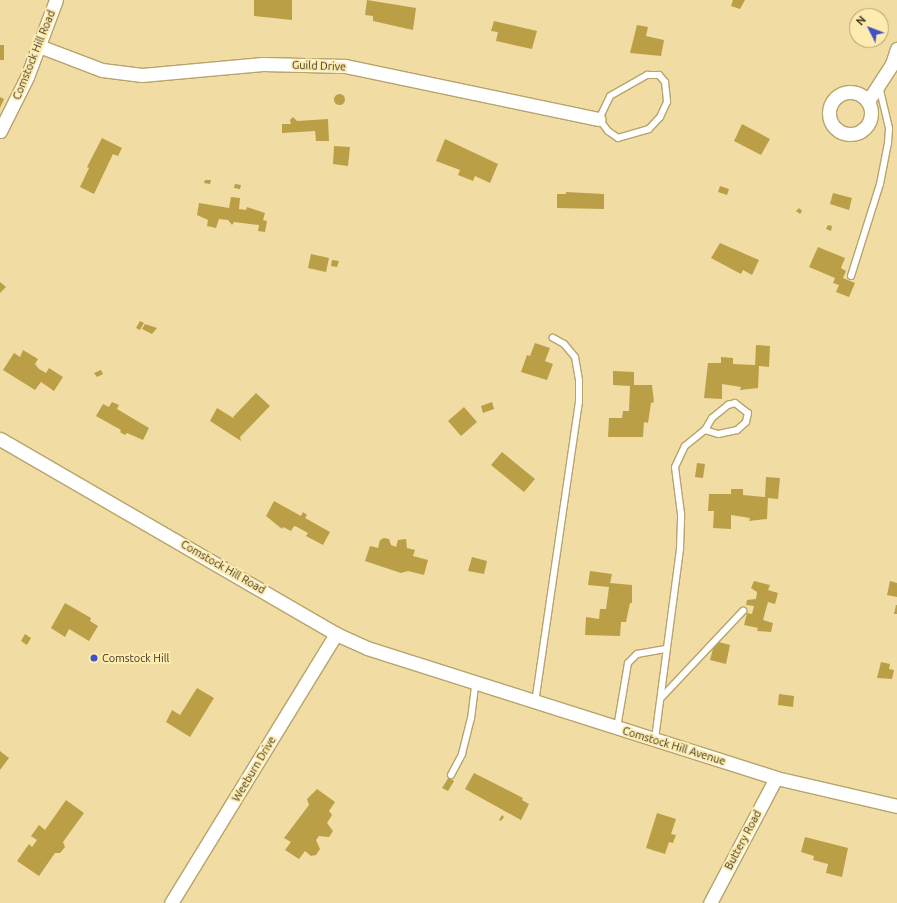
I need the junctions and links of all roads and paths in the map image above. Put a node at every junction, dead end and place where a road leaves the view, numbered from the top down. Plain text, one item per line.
1 (56, 0) edge
2 (39, 46) junction
3 (897, 49) edge
4 (879, 84) junction
5 (868, 101) dead end
6 (599, 119) junction
7 (0, 131) edge
8 (851, 276) dead end
9 (553, 338) dead end
10 (705, 430) junction
11 (0, 439) edge
12 (743, 611) dead end
13 (336, 634) junction
14 (666, 649) junction
15 (454, 678) joint
16 (475, 684) junction
17 (662, 698) junction
18 (535, 703) junction
19 (617, 728) junction
20 (655, 739) junction
21 (451, 776) dead end
22 (776, 778) junction
23 (897, 806) edge
24 (171, 903) edge
25 (710, 903) edge

1 - 2 street, Comstock Hill Road
2 - 6 street, Guild Drive
2 - 7 street, Comstock Hill Road
3 - 4 street
4 - 5 street
4 - 8 lane
6 - 6 lane
9 - 18 lane
10 - 10 lane
10 - 14 lane
11 - 13 street, Comstock Hill Road
12 - 17 lane
13 - 15 street, Comstock Hill Road
13 - 24 street, Weeburn Drive
14 - 17 lane
14 - 19 lane
15 - 16 street, Comstock Hill Avenue
16 - 18 street, Comstock Hill Avenue
16 - 21 lane
17 - 20 lane
18 - 19 street, Comstock Hill Avenue
19 - 20 street, Comstock Hill Avenue
20 - 22 street, Comstock Hill Avenue
22 - 23 street, Comstock Hill Avenue
22 - 25 street, Buttery Road

